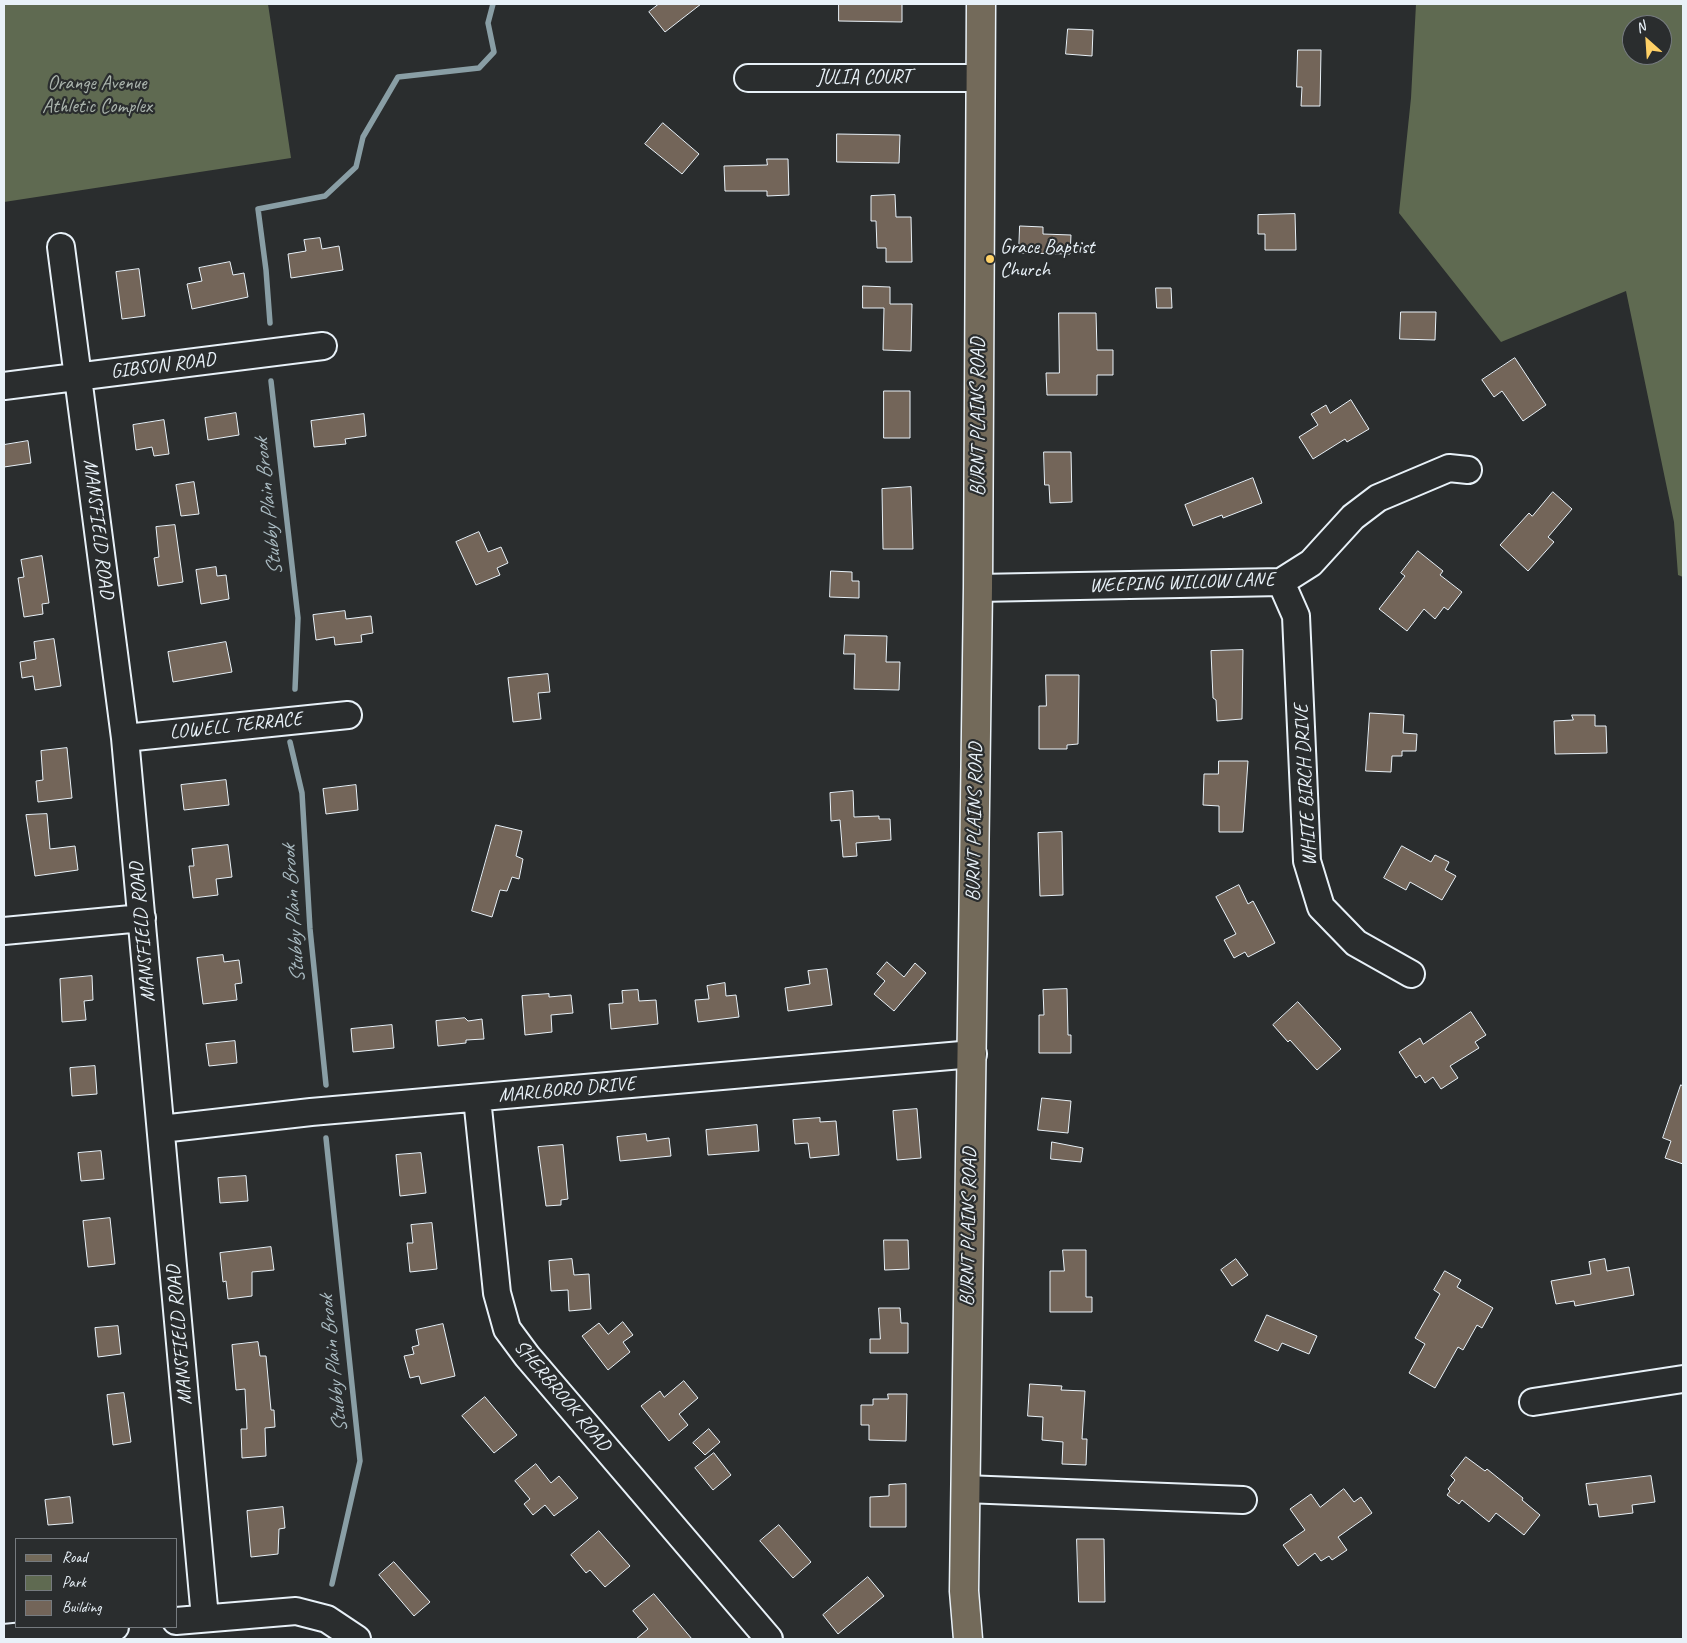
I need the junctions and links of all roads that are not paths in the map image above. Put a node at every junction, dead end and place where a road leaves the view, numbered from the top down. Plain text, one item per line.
1 (981, 4) edge
2 (748, 78) dead end
3 (980, 78) junction
4 (61, 247) dead end
5 (323, 346) dead end
6 (78, 376) junction
7 (4, 386) edge
8 (1468, 470) dead end
9 (1281, 582) junction
10 (978, 588) junction
11 (348, 715) dead end
12 (125, 738) junction
13 (142, 918) junction
14 (4, 931) edge
15 (1411, 974) dead end
16 (973, 1054) junction
17 (477, 1098) junction
18 (161, 1129) junction
19 (1683, 1379) edge
20 (1533, 1402) dead end
21 (965, 1489) junction
22 (1243, 1500) dead end
23 (206, 1618) junction
24 (178, 1621) edge
25 (105, 1628) edge
26 (4, 1638) edge
27 (357, 1639) edge
28 (769, 1639) edge
29 (968, 1639) edge

1 - 3 main road, BURNT PLAINS ROAD
2 - 3 street, JULIA COURT
3 - 10 main road, BURNT PLAINS ROAD
4 - 6 street, MANSFIELD ROAD
5 - 6 street, GIBSON ROAD
6 - 7 street, GIBSON ROAD
6 - 12 street, MANSFIELD ROAD
8 - 9 street, WEEPING WILLOW LANE
9 - 10 street, WEEPING WILLOW LANE
9 - 15 street, WHITE BIRCH DRIVE
10 - 16 main road, BURNT PLAINS ROAD
11 - 12 street, LOWELL TERRACE
12 - 13 street, MANSFIELD ROAD
13 - 14 street
13 - 18 street, MANSFIELD ROAD
16 - 17 street, MARLBORO DRIVE
16 - 21 main road, BURNT PLAINS ROAD
17 - 18 street, MARLBORO DRIVE
17 - 28 street, SHERBROOK ROAD
18 - 23 street, MANSFIELD ROAD
19 - 20 street
21 - 22 street
21 - 29 main road, BURNT PLAINS ROAD
23 - 24 street
23 - 27 street
25 - 26 street

